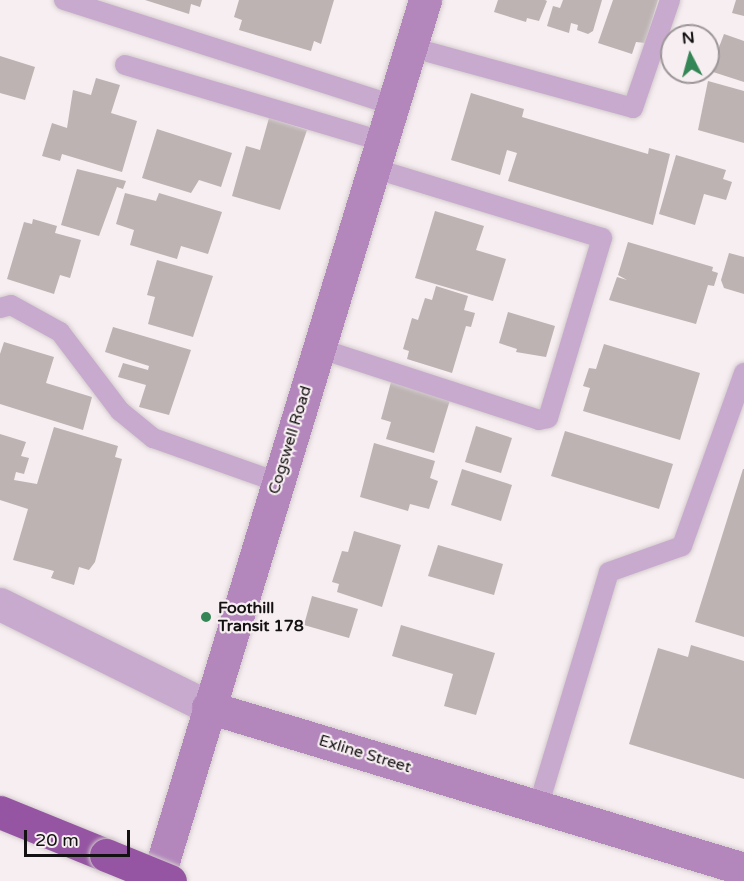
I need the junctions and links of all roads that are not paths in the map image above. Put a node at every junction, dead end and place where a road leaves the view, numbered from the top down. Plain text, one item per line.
1 (64, 0) edge
2 (425, 0) edge
3 (670, 0) edge
4 (410, 47) junction
5 (125, 65) dead end
6 (393, 105) junction
7 (377, 154) junction
8 (0, 308) edge
9 (318, 348) junction
10 (744, 373) edge
11 (277, 482) junction
12 (0, 604) edge
13 (208, 706) junction
14 (538, 807) junction
15 (0, 812) edge
16 (744, 869) edge
17 (157, 881) edge
18 (170, 881) edge

1 - 6 lane
2 - 4 street, Cogswell Road
3 - 4 lane
4 - 6 street, Cogswell Road
5 - 7 lane
6 - 7 street, Cogswell Road
7 - 9 street, Cogswell Road
7 - 9 lane
8 - 11 lane
9 - 11 street, Cogswell Road
10 - 14 lane
11 - 13 street, Cogswell Road
12 - 13 street, Exline Street
13 - 14 street, Exline Street
13 - 17 street, Cogswell Road
14 - 16 street, Exline Street
15 - 18 highway, bridge

